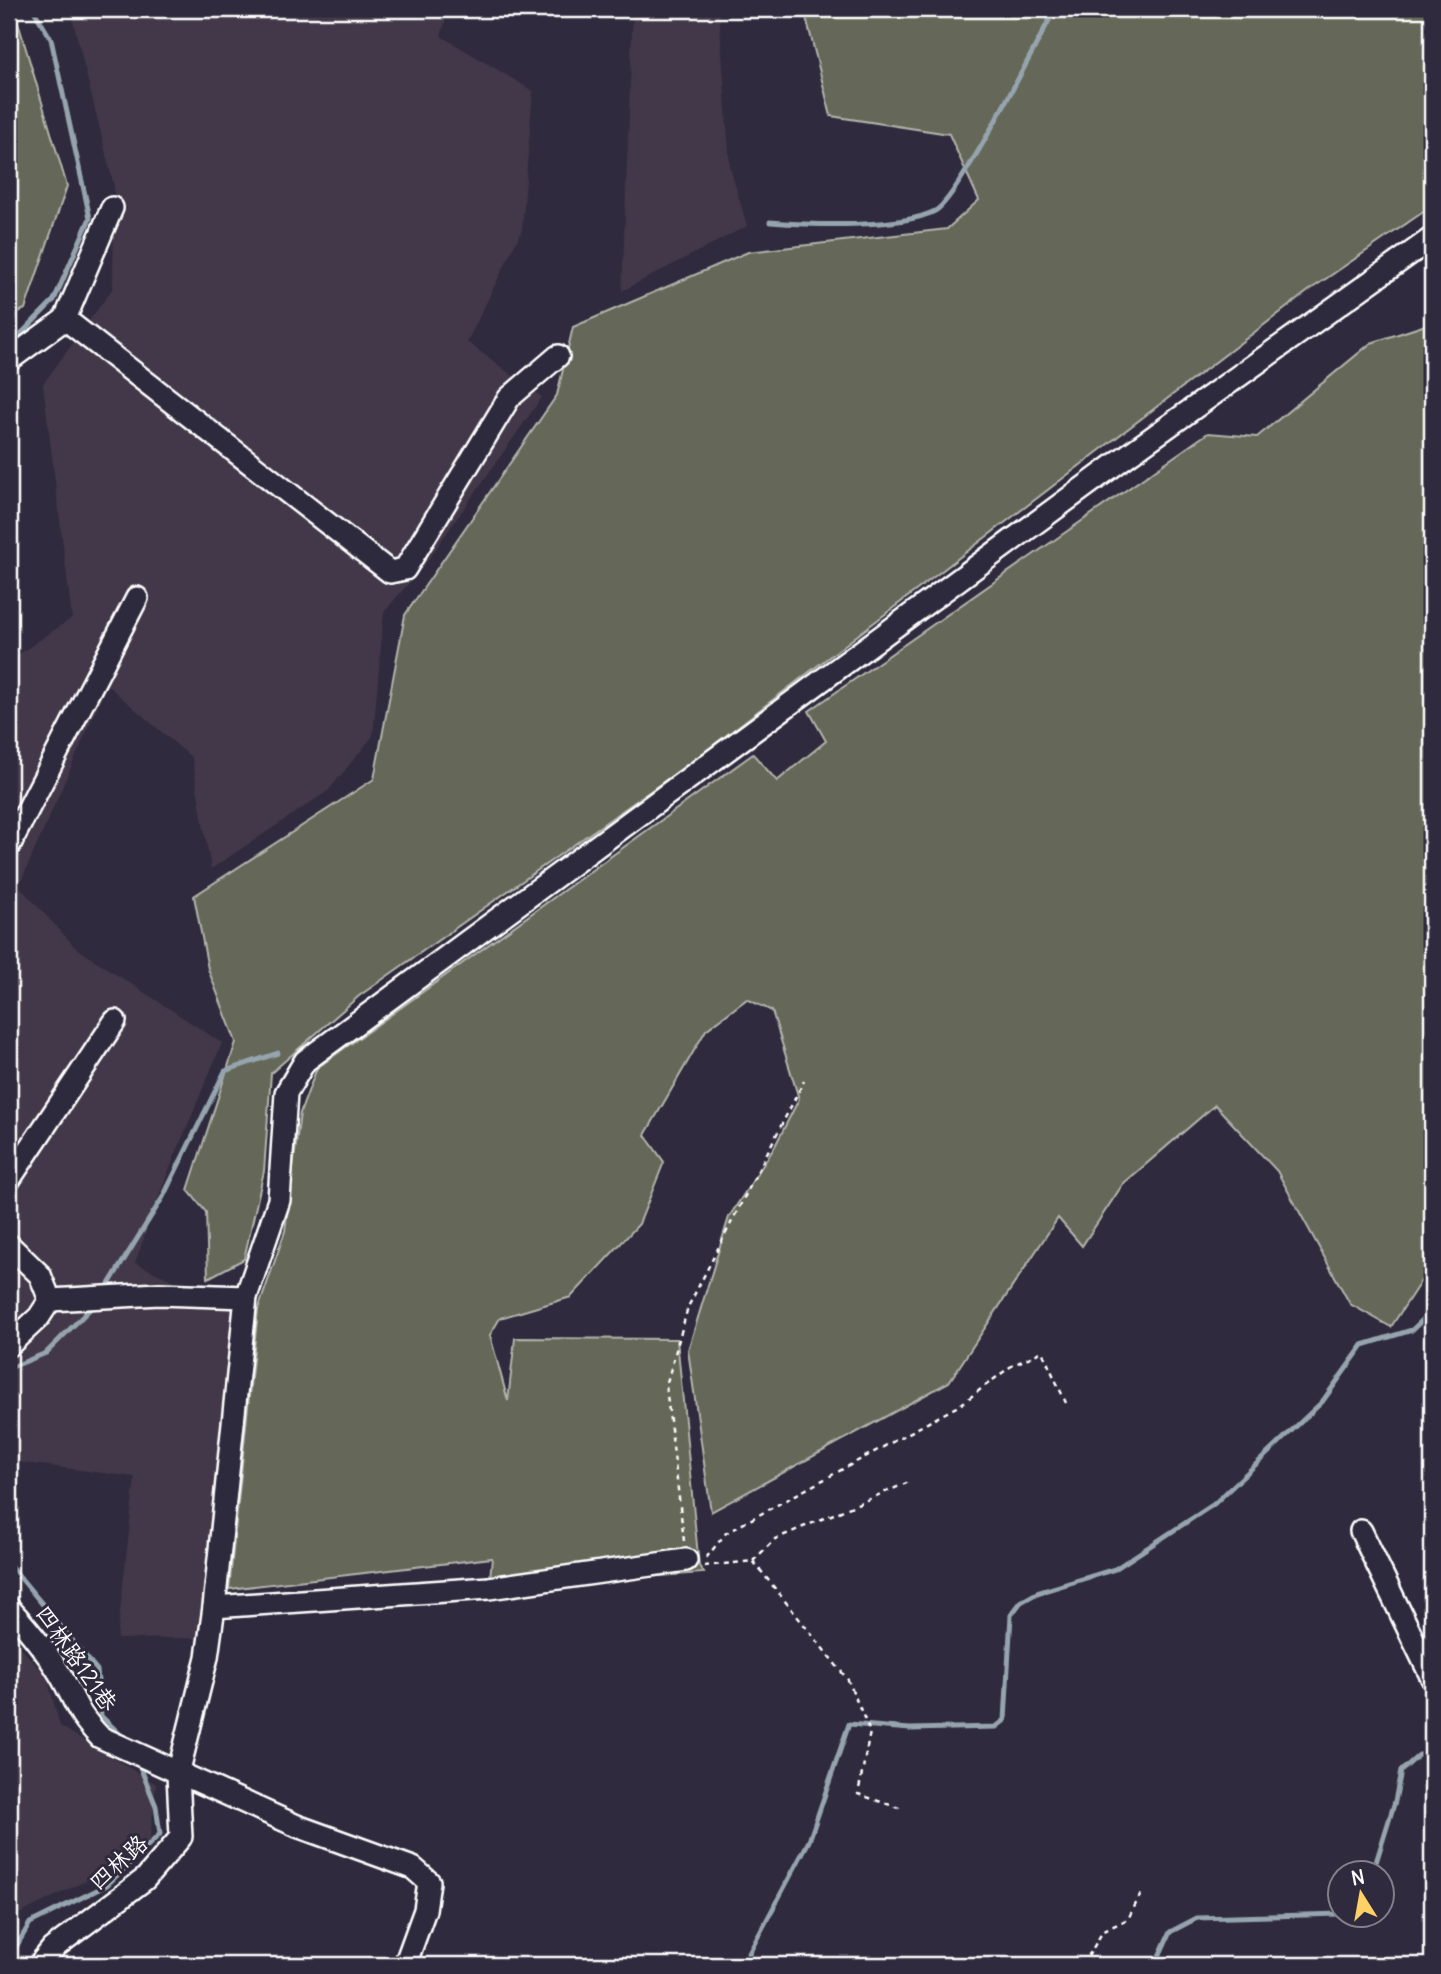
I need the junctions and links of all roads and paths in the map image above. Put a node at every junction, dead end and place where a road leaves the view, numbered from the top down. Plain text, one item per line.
1 (112, 208) dead end
2 (1432, 238) edge
3 (65, 318) junction
4 (558, 356) dead end
5 (9, 360) edge
6 (137, 598) dead end
7 (9, 846) edge
8 (115, 1021) dead end
9 (804, 1081) dead end
10 (9, 1180) edge
11 (9, 1245) edge
12 (246, 1297) junction
13 (50, 1300) junction
14 (9, 1345) edge
15 (1066, 1404) dead end
16 (909, 1482) dead end
17 (1361, 1531) dead end
18 (686, 1560) joint
19 (753, 1561) junction
20 (214, 1607) junction
21 (9, 1608) edge
22 (1432, 1678) edge
23 (178, 1774) junction
24 (902, 1809) dead end
25 (1143, 1890) dead end
26 (39, 1965) edge
27 (405, 1965) edge
28 (1083, 1965) edge

1 - 3 street
2 - 12 street, 四林路
3 - 4 street
3 - 5 street
6 - 7 street
8 - 10 street
9 - 18 path
11 - 13 street
12 - 13 street
12 - 20 street, 四林路
13 - 14 street
15 - 19 path
16 - 19 path
17 - 22 street
18 - 20 street
19 - 24 path
20 - 23 street, 四林路
21 - 23 street, 四林路121巷
23 - 26 street, 四林路
23 - 27 street, 四林路121巷
25 - 28 path

